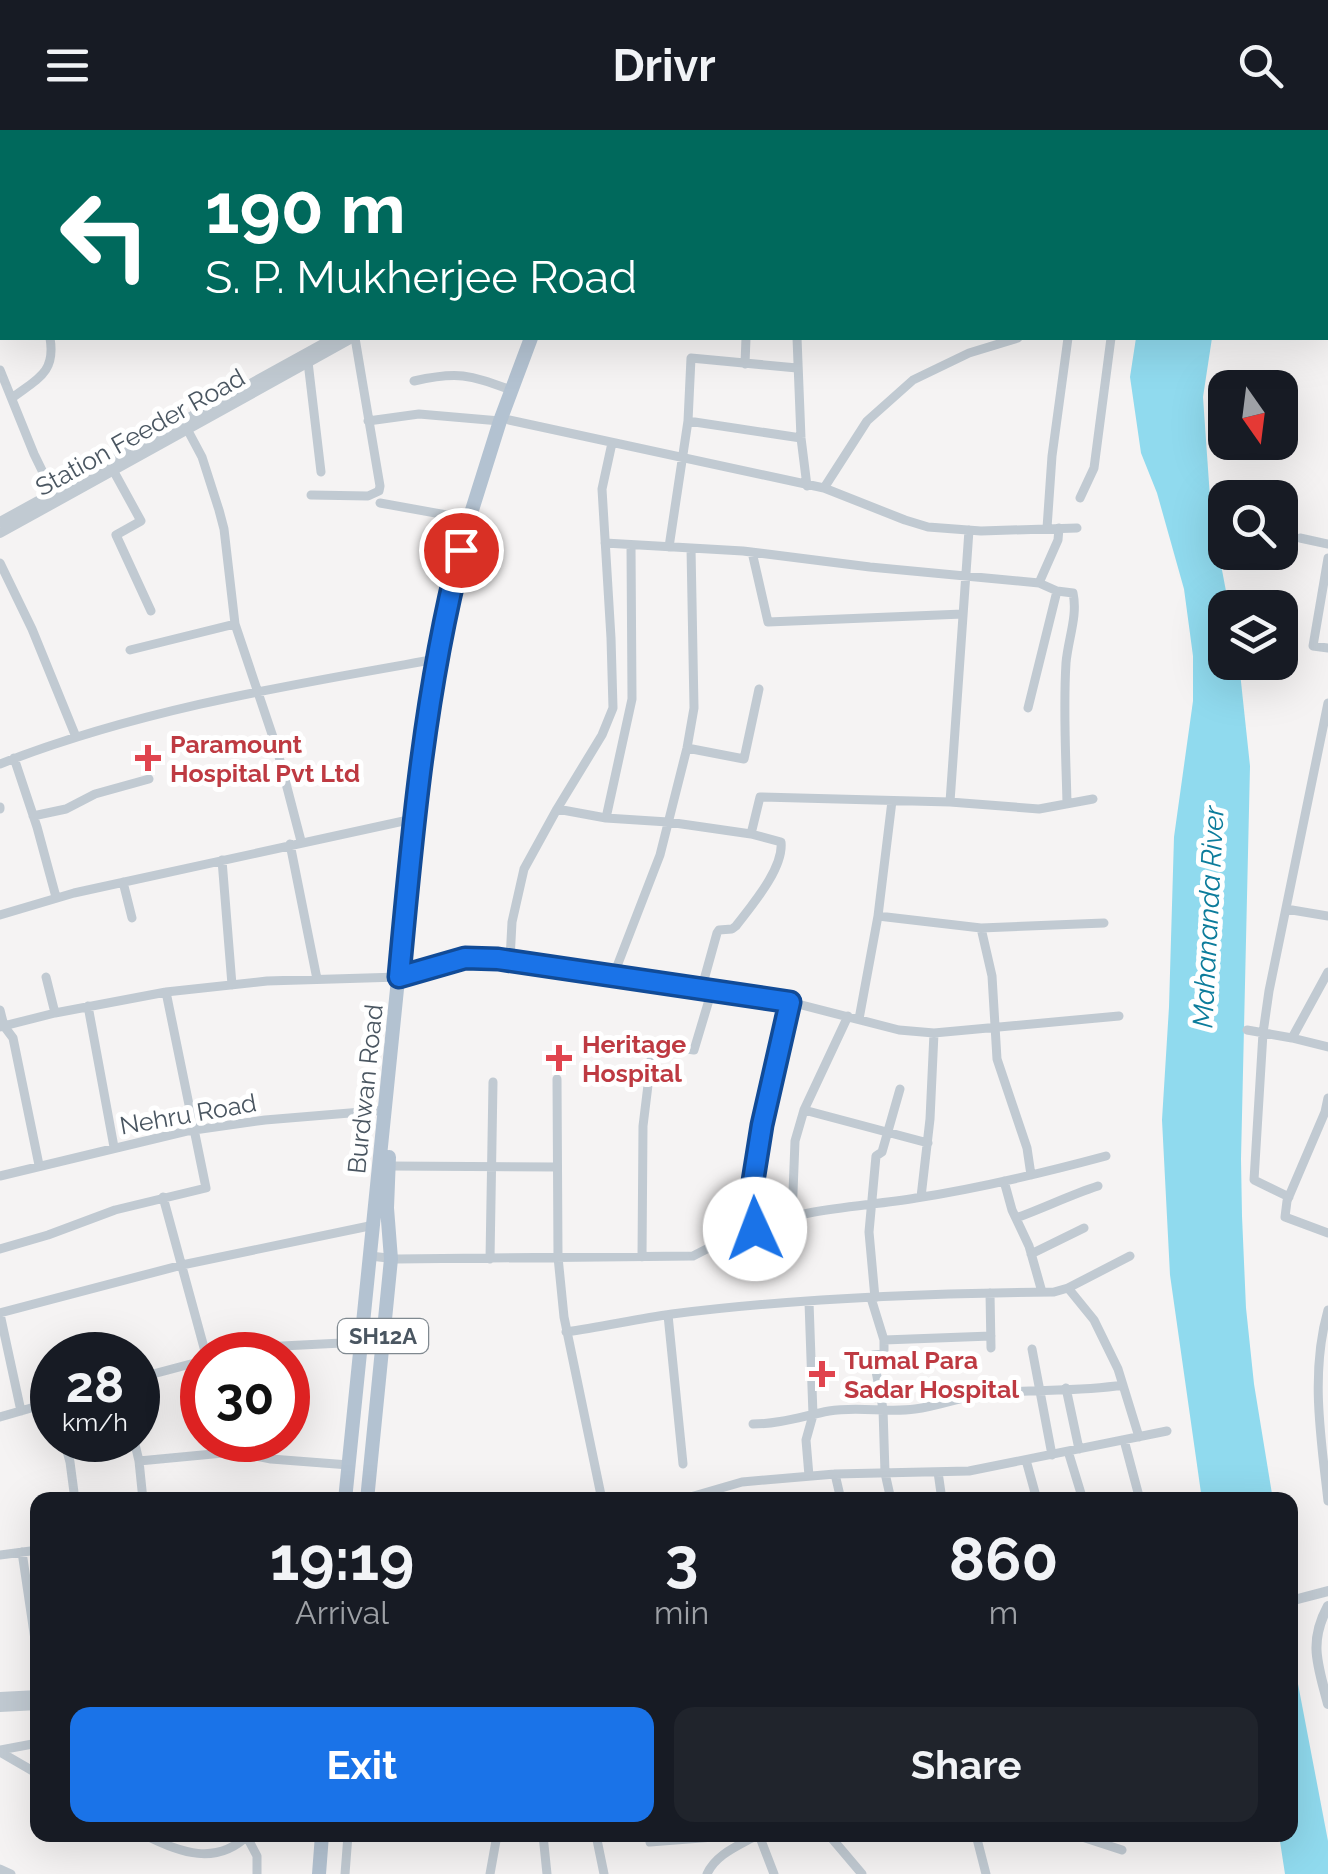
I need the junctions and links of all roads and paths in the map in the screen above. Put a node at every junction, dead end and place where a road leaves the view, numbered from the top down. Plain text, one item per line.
1 (50, 340) edge
2 (350, 340) edge
3 (354, 340) edge
4 (530, 340) edge
5 (539, 340) edge
6 (746, 340) edge
7 (796, 340) edge
8 (1011, 340) edge
9 (1068, 340) edge
10 (1111, 340) edge
11 (317, 342) edge
12 (308, 362) junction
13 (745, 364) junction
14 (797, 368) junction
15 (0, 373) edge
16 (414, 381) dead end
17 (511, 390) junction
18 (12, 398) junction
19 (504, 420) junction
20 (688, 420) junction
21 (368, 421) junction
22 (185, 424) junction
23 (802, 438) junction
24 (612, 443) junction
25 (681, 458) junction
26 (113, 470) junction
27 (321, 472) dead end
28 (807, 486) junction
29 (824, 488) junction
30 (53, 493) junction
31 (311, 495) dead end
32 (1080, 498) dead end
33 (380, 504) dead end
34 (469, 520) junction
35 (0, 522) edge
36 (1047, 528) junction
37 (1059, 528) junction
38 (1077, 528) dead end
39 (969, 530) junction
40 (0, 533) edge
41 (1300, 538) dead end
42 (605, 544) junction
43 (1328, 544) edge
44 (631, 545) junction
45 (669, 547) junction
46 (691, 548) junction
47 (752, 552) junction
48 (0, 563) edge
49 (1328, 563) edge
50 (966, 576) junction
51 (1040, 583) junction
52 (1056, 592) junction
53 (1324, 600) edge
54 (152, 611) dead end
55 (963, 614) junction
56 (235, 624) junction
57 (1328, 648) edge
58 (130, 650) dead end
59 (437, 658) junction
60 (759, 688) dead end
61 (256, 691) junction
62 (1328, 703) edge
63 (1028, 708) dead end
64 (76, 737) junction
65 (687, 748) junction
66 (14, 758) junction
67 (0, 764) edge
68 (149, 779) dead end
69 (1093, 799) dead end
70 (892, 800) junction
71 (950, 802) junction
72 (1067, 804) junction
73 (557, 809) junction
74 (33, 816) junction
75 (419, 817) junction
76 (606, 818) junction
77 (668, 822) junction
78 (751, 834) junction
79 (301, 842) junction
80 (290, 844) junction
81 (222, 860) junction
82 (124, 882) junction
83 (56, 897) junction
84 (1286, 909) junction
85 (0, 915) edge
86 (878, 916) junction
87 (1328, 916) edge
88 (132, 918) dead end
89 (1104, 923) dead end
90 (981, 928) junction
91 (510, 960) junction
92 (1328, 972) edge
93 (614, 974) junction
94 (403, 976) junction
95 (46, 977) dead end
96 (317, 979) junction
97 (232, 985) junction
98 (707, 988) junction
99 (166, 992) junction
100 (790, 1002) junction
101 (88, 1006) junction
102 (0, 1010) edge
103 (55, 1013) junction
104 (1119, 1016) dead end
105 (854, 1018) junction
106 (2, 1027) edge
107 (995, 1029) junction
108 (1248, 1030) dead end
109 (934, 1033) junction
110 (1263, 1033) junction
111 (1292, 1038) junction
112 (1328, 1047) edge
113 (557, 1079) dead end
114 (493, 1082) dead end
115 (900, 1089) dead end
116 (1328, 1098) edge
117 (390, 1110) junction
118 (804, 1110) junction
119 (194, 1132) junction
120 (887, 1132) junction
121 (928, 1143) junction
122 (114, 1147) junction
123 (1106, 1156) dead end
124 (39, 1165) junction
125 (389, 1166) junction
126 (491, 1166) junction
127 (557, 1168) junction
128 (1031, 1175) junction
129 (0, 1176) edge
130 (1004, 1182) junction
131 (1098, 1186) dead end
132 (921, 1197) junction
133 (163, 1198) junction
134 (1288, 1198) junction
135 (871, 1204) junction
136 (792, 1218) junction
137 (1016, 1218) junction
138 (374, 1225) junction
139 (1084, 1228) dead end
140 (755, 1229) junction
141 (1328, 1233) edge
142 (0, 1249) edge
143 (1031, 1254) junction
144 (370, 1256) junction
145 (1130, 1256) dead end
146 (558, 1257) junction
147 (642, 1257) junction
148 (391, 1259) junction
149 (490, 1259) junction
150 (182, 1264) junction
151 (1068, 1288) junction
152 (1042, 1292) junction
153 (990, 1293) junction
154 (873, 1298) junction
155 (809, 1302) junction
156 (1328, 1310) edge
157 (0, 1314) edge
158 (668, 1314) junction
159 (198, 1332) edge
160 (566, 1332) junction
161 (991, 1336) junction
162 (884, 1340) junction
163 (362, 1342) junction
164 (310, 1345) edge
165 (991, 1348) dead end
166 (1032, 1349) dead end
167 (1123, 1385) junction
168 (1066, 1388) junction
169 (1039, 1391) junction
170 (30, 1409) edge
171 (882, 1409) junction
172 (21, 1412) junction
173 (813, 1415) junction
174 (0, 1417) edge
175 (753, 1424) dead end
176 (1167, 1432) dead end
177 (1139, 1437) junction
178 (1124, 1440) junction
179 (1073, 1450) junction
180 (1052, 1455) junction
181 (160, 1459) edge
182 (1026, 1460) junction
183 (70, 1462) edge
184 (139, 1462) edge
185 (683, 1464) dead end
186 (350, 1465) junction
187 (938, 1472) junction
188 (885, 1473) junction
189 (836, 1474) junction
190 (809, 1476) junction
191 (74, 1492) edge
192 (141, 1492) edge
193 (346, 1492) edge
194 (368, 1492) edge
195 (600, 1492) edge
196 (723, 1492) edge
197 (839, 1492) edge
198 (889, 1492) edge
199 (941, 1492) edge
200 (1034, 1492) edge
201 (1081, 1492) edge
202 (1138, 1492) edge
203 (1328, 1501) edge
204 (30, 1551) edge
205 (22, 1552) junction
206 (0, 1555) edge
207 (1328, 1592) edge
208 (1298, 1599) edge
209 (30, 1606) edge
210 (1328, 1606) edge
211 (30, 1695) edge
212 (0, 1697) edge
213 (1328, 1704) edge
214 (30, 1706) edge
215 (0, 1708) edge
216 (30, 1745) edge
217 (0, 1751) edge
218 (30, 1769) edge
219 (163, 1842) edge
220 (240, 1842) edge
221 (250, 1842) edge
222 (321, 1842) edge
223 (348, 1842) edge
224 (496, 1842) edge
225 (545, 1842) edge
226 (597, 1842) edge
227 (746, 1842) edge
228 (761, 1842) edge
229 (835, 1842) edge
230 (978, 1842) edge
231 (1097, 1842) edge
232 (1122, 1850) dead end
233 (0, 1869) edge
234 (10, 1874) edge
235 (257, 1874) edge
236 (319, 1874) edge
237 (345, 1874) edge
238 (490, 1874) edge
239 (547, 1874) edge
240 (604, 1874) edge
241 (707, 1874) edge
242 (774, 1874) edge
243 (862, 1874) edge
244 (986, 1874) edge

1 - 18 street
2 - 12 street, Station Feeder Road
3 - 21 street
4 - 17 main road, Burdwan Road / SH12A
5 - 19 main road, Burdwan Road / SH12A
6 - 13 street
7 - 14 street
8 - 29 street
9 - 36 street
10 - 32 street
11 - 22 street, Station Feeder Road
12 - 22 street, Station Feeder Road
12 - 27 street
13 - 14 street
13 - 20 street
14 - 23 street
15 - 18 street
16 - 17 street
17 - 19 main road, Burdwan Road / SH12A
18 - 30 street
19 - 21 street
19 - 24 street
19 - 34 main road, Burdwan Road / SH12A
19 - 75 main road, Burdwan Road / SH12A
20 - 23 street
20 - 25 street
21 - 31 street
22 - 26 street, Station Feeder Road
22 - 30 street, Station Feeder Road
22 - 56 street
23 - 28 street
24 - 25 street
24 - 42 street
25 - 28 street
25 - 45 street
26 - 40 street, Station Feeder Road
26 - 54 street
28 - 29 street
29 - 39 street
30 - 35 street, Station Feeder Road
33 - 34 street
34 - 59 main road, Burdwan Road / SH12A
36 - 37 street
36 - 39 street
37 - 38 street
37 - 51 street
39 - 50 street
41 - 43 street
42 - 44 street
42 - 73 street
44 - 45 street
44 - 76 street
45 - 46 street
46 - 47 street
46 - 65 street
47 - 50 street
47 - 55 street
48 - 64 street
49 - 53 street
50 - 51 street
50 - 55 street
51 - 52 street
52 - 63 street
52 - 72 street
53 - 57 street
55 - 71 street
56 - 58 street
56 - 61 street
59 - 61 street
59 - 75 main road, Burdwan Road / SH12A
60 - 65 street
61 - 64 street
61 - 79 street
62 - 84 street
64 - 66 street
65 - 77 street
66 - 67 street
66 - 74 street
68 - 74 street
69 - 72 street
70 - 71 street
70 - 78 street
70 - 86 street
71 - 72 street
73 - 76 street
73 - 91 street
74 - 83 street
75 - 79 street
75 - 94 main road, Burdwan Road / SH12A
76 - 77 street
77 - 78 street
77 - 93 street
78 - 98 street
79 - 80 street
80 - 81 street
80 - 96 street
81 - 82 street
81 - 97 street
82 - 83 street
82 - 88 street
83 - 85 street
84 - 87 street
84 - 110 street
86 - 90 street
86 - 105 street
89 - 90 street
90 - 107 street
91 - 93 street
91 - 94 street
92 - 111 street
93 - 98 street
94 - 96 street
94 - 117 main road, Burdwan Road / SH12A
95 - 103 street
96 - 97 street
97 - 99 street
98 - 100 street
98 - 147 street
99 - 101 street
99 - 119 street
100 - 105 street
100 - 140 street
101 - 103 street
101 - 122 street
102 - 106 street
103 - 106 street
104 - 107 street
105 - 109 street
105 - 118 street
106 - 124 street
107 - 109 street
107 - 128 street
108 - 110 street
109 - 121 street
110 - 111 street
110 - 134 street
111 - 112 street
113 - 127 street
114 - 126 street
115 - 120 street
116 - 134 street
117 - 119 street, Nehru Road
117 - 125 main road, Burdwan Road / SH12A
117 - 138 main road, Burdwan Road / SH12A
118 - 120 street
118 - 136 street
119 - 122 street, Nehru Road
119 - 133 street
120 - 121 street
120 - 135 street
121 - 132 street
122 - 124 street, Nehru Road
123 - 128 street
124 - 129 street, Nehru Road
125 - 126 street
125 - 148 main road, Burdwan Road / SH12A
126 - 127 street
126 - 149 street
127 - 146 street
128 - 130 street
130 - 132 street
130 - 137 street
131 - 137 street
132 - 135 street
133 - 142 street
133 - 150 street
134 - 141 street
135 - 136 street
135 - 154 street
136 - 140 street
137 - 143 street
138 - 144 main road, Burdwan Road / SH12A
138 - 150 street
139 - 143 street
140 - 147 street
143 - 152 street
144 - 148 street
144 - 163 main road, Burdwan Road / SH12A
145 - 151 street
146 - 147 street
146 - 149 street
146 - 160 street
148 - 149 street
148 - 194 main road, Burdwan Road / SH12A
150 - 157 street
150 - 159 street
151 - 152 street
151 - 167 street
152 - 153 street
153 - 154 street
153 - 161 street
154 - 155 street
154 - 162 street
155 - 158 street
155 - 173 street
156 - 203 street
157 - 172 street
158 - 160 street
158 - 185 street
160 - 195 street
161 - 162 street
161 - 165 street
162 - 171 street
163 - 164 street
163 - 186 main road, Burdwan Road / SH12A
166 - 169 street
167 - 168 street
167 - 177 street
168 - 169 street
168 - 179 street
169 - 171 street
169 - 180 street
170 - 172 street
171 - 173 street
171 - 188 street
172 - 174 street
173 - 175 street
173 - 190 street
176 - 177 street
177 - 178 street
178 - 179 street
178 - 202 street
179 - 180 street
179 - 201 street
180 - 182 street
181 - 186 street
182 - 187 street
182 - 200 street
183 - 191 street
184 - 192 street
186 - 193 main road, Burdwan Road / SH12A
187 - 188 street
187 - 199 street
188 - 189 street
188 - 198 street
189 - 190 street
189 - 197 street
190 - 196 street
204 - 205 street
205 - 206 street
205 - 209 street
207 - 208 street
210 - 213 street
211 - 212 street
214 - 215 street
216 - 217 street
217 - 218 street
219 - 220 street
221 - 235 street
222 - 236 main road
223 - 237 street
224 - 238 street
225 - 239 street
226 - 240 street
227 - 241 street
228 - 242 street
229 - 243 street
230 - 244 street
231 - 232 street
233 - 234 street

